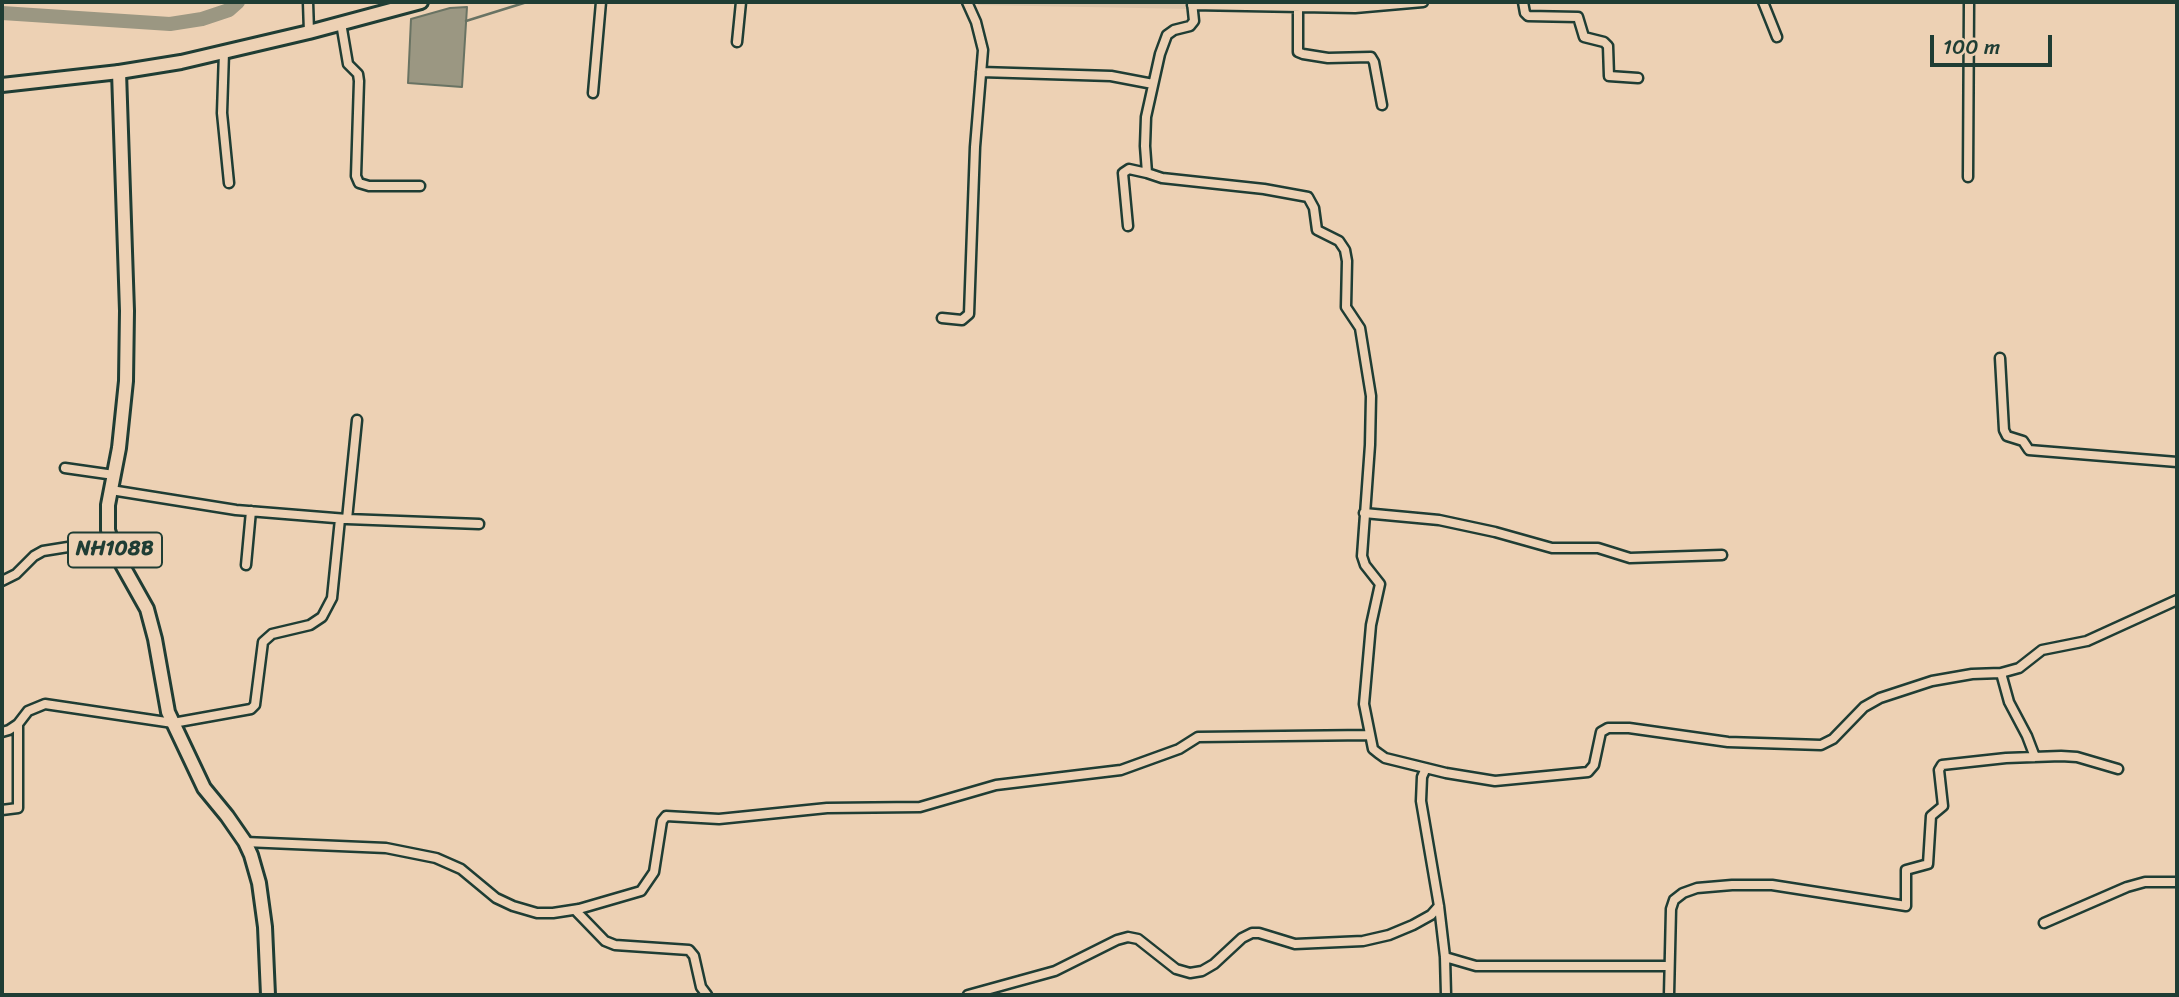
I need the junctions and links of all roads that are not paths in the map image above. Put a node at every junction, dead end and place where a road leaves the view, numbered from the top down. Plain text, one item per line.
1 (308, 2) edge
2 (421, 2) edge
3 (601, 2) edge
4 (741, 2) edge
5 (967, 2) edge
6 (1423, 2) edge
7 (1522, 2) edge
8 (1763, 2) edge
9 (1969, 2) edge
10 (1192, 4) edge
11 (1298, 8) junction
12 (341, 23) junction
13 (309, 32) junction
14 (1777, 37) dead end
15 (737, 41) dead end
16 (224, 52) junction
17 (119, 72) junction
18 (981, 72) junction
19 (1638, 78) dead end
20 (1153, 84) junction
21 (2, 85) edge
22 (593, 93) dead end
23 (1382, 105) dead end
24 (1147, 173) junction
25 (1968, 177) dead end
26 (229, 183) dead end
27 (420, 186) dead end
28 (1128, 226) dead end
29 (942, 318) dead end
30 (2000, 358) dead end
31 (357, 419) dead end
32 (2177, 462) edge
33 (65, 468) dead end
34 (114, 475) junction
35 (111, 490) junction
36 (251, 511) junction
37 (1364, 513) junction
38 (344, 519) junction
39 (479, 524) dead end
40 (115, 552) junction
41 (1722, 555) dead end
42 (247, 565) dead end
43 (2, 581) edge
44 (2177, 600) edge
45 (2001, 673) junction
46 (173, 723) junction
47 (18, 724) junction
48 (2, 732) edge
49 (1369, 735) junction
50 (2035, 757) junction
51 (1426, 768) junction
52 (2118, 769) dead end
53 (2, 810) edge
54 (245, 842) junction
55 (2177, 882) edge
56 (1439, 906) junction
57 (575, 910) junction
58 (2044, 923) dead end
59 (1445, 957) junction
60 (1669, 965) junction
61 (268, 995) edge
62 (707, 995) edge
63 (968, 995) edge
64 (1446, 995) edge
65 (1669, 995) edge

1 - 13 street
2 - 12 main road
3 - 22 street
4 - 15 street
5 - 18 street
6 - 11 street
7 - 19 street
8 - 14 street
9 - 25 street
10 - 11 street
10 - 20 street
11 - 23 street
12 - 13 main road
12 - 27 street
13 - 16 main road
16 - 17 main road
16 - 26 street
17 - 21 main road
17 - 34 main road, NH108B
18 - 20 street
18 - 29 street
20 - 24 street
24 - 28 street
24 - 37 street
30 - 32 street
31 - 38 street
33 - 34 street
34 - 35 main road, NH108B
35 - 36 street
35 - 40 main road, NH108B
36 - 38 street
36 - 42 street
37 - 41 street
37 - 49 street
38 - 39 street
38 - 46 street
40 - 43 street
40 - 46 main road, NH108B
44 - 45 street
45 - 50 street
45 - 51 street
46 - 47 street
46 - 54 main road, NH108B
47 - 48 street
47 - 53 street
49 - 51 street
49 - 57 street
50 - 52 street
50 - 60 street
51 - 56 street
54 - 57 street
54 - 61 main road, NH108B
55 - 58 street
56 - 59 street
56 - 63 street
57 - 62 street
59 - 60 street
59 - 64 street
60 - 65 street

